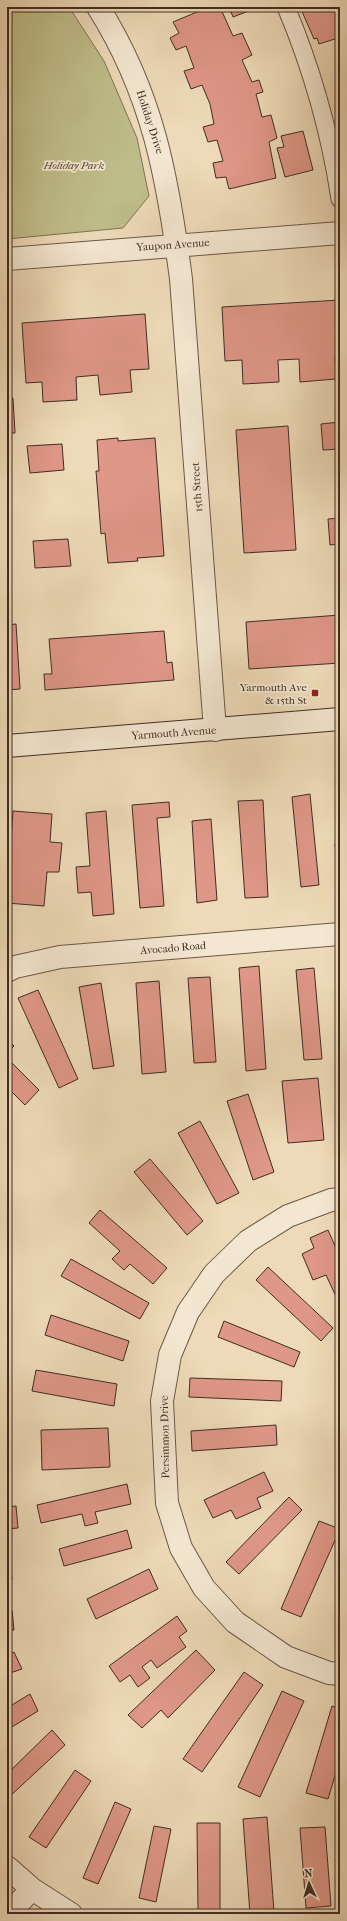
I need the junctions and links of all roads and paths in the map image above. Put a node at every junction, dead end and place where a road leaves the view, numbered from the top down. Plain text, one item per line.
1 (98, 7) edge
2 (286, 7) edge
3 (340, 199) edge
4 (340, 233) edge
5 (176, 245) junction
6 (7, 259) edge
7 (340, 719) edge
8 (215, 730) junction
9 (7, 746) edge
10 (340, 934) edge
11 (7, 971) edge
12 (340, 1199) edge
13 (340, 1674) edge
14 (7, 1867) edge
15 (32, 1889) junction
16 (8, 1914) edge
17 (71, 1914) edge

1 - 5 street, Holiday Drive
2 - 3 lane
4 - 5 street, Yaupon Avenue
5 - 6 street, Yaupon Avenue
5 - 8 street, 15th Street
7 - 8 street, Yarmouth Avenue
8 - 9 street, Yarmouth Avenue
10 - 11 street, Avocado Road
12 - 13 street, Persimmon Drive
14 - 15 street
15 - 16 street
15 - 17 street

